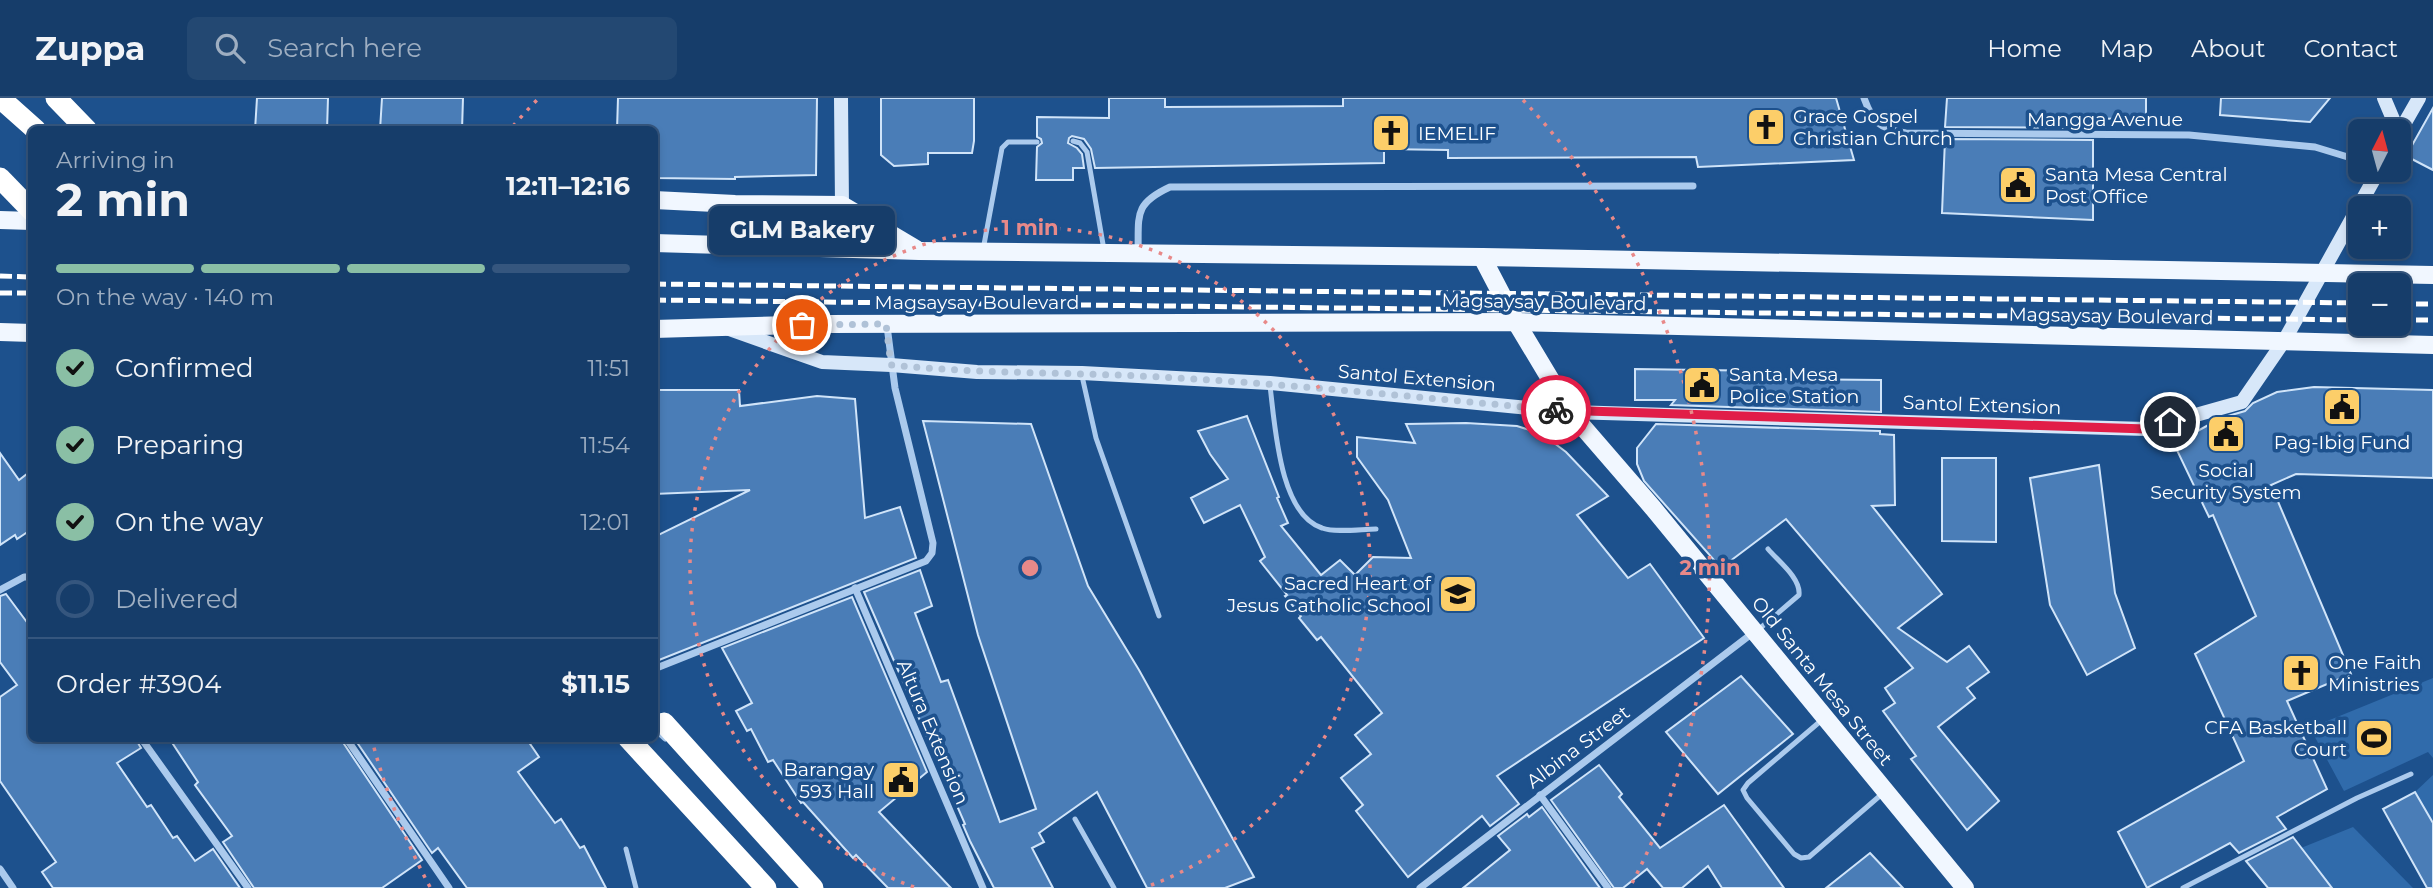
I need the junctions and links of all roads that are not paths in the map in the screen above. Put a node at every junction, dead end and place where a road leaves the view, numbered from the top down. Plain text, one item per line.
1 (1, 98) edge
2 (12, 98) edge
3 (56, 98) edge
4 (841, 98) edge
5 (1864, 98) edge
6 (2384, 98) edge
7 (2419, 98) edge
8 (2393, 119) edge
9 (2406, 119) edge
10 (32, 126) edge
11 (39, 126) edge
12 (84, 126) edge
13 (1073, 141) dead end
14 (1037, 142) dead end
15 (2348, 157) edge
16 (0, 178) edge
17 (2373, 182) edge
18 (1693, 186) dead end
19 (658, 200) edge
20 (842, 205) junction
21 (28, 207) edge
22 (0, 220) edge
23 (28, 221) edge
24 (658, 243) edge
25 (919, 251) junction
26 (982, 251) junction
27 (1138, 252) junction
28 (1105, 253) junction
29 (1482, 257) junction
30 (2324, 272) junction
31 (2433, 275) edge
32 (1516, 321) junction
33 (886, 324) junction
34 (728, 328) junction
35 (658, 329) edge
36 (0, 332) edge
37 (28, 333) edge
38 (2284, 341) junction
39 (2433, 345) edge
40 (891, 365) junction
41 (1082, 373) junction
42 (1270, 383) junction
43 (1570, 412) junction
44 (1377, 529) dead end
45 (1768, 549) dead end
46 (28, 577) edge
47 (855, 588) junction
48 (0, 590) edge
49 (1159, 616) dead end
50 (1755, 632) junction
51 (658, 667) edge
52 (1825, 717) junction
53 (658, 722) edge
54 (144, 742) edge
55 (349, 742) edge
56 (632, 742) edge
57 (674, 748) dead end
58 (693, 767) dead end
59 (2411, 774) dead end
60 (1885, 791) junction
61 (1540, 795) junction
62 (1075, 819) dead end
63 (626, 849) dead end
64 (0, 869) edge
65 (815, 885) edge
66 (13, 888) edge
67 (248, 888) edge
68 (449, 888) edge
69 (636, 888) edge
70 (766, 888) edge
71 (983, 888) edge
72 (1114, 888) edge
73 (1420, 888) edge
74 (1608, 888) edge
75 (1965, 888) edge
76 (2183, 888) edge

1 - 10 highway
2 - 11 highway
3 - 12 highway
4 - 20 street
5 - 15 street, Mangga Avenue
6 - 8 street
7 - 9 street
13 - 28 lane
14 - 26 lane
16 - 21 highway
17 - 30 street, Santol Extension
18 - 27 street
19 - 20 main road
20 - 25 main road
22 - 23 main road
24 - 25 main road
25 - 26 main road
26 - 28 main road
27 - 28 main road
27 - 29 main road
29 - 30 main road
29 - 32 main road, Old Santa Mesa Street
30 - 31 main road
30 - 38 street, Santol Extension
32 - 33 main road, Magsaysay Boulevard
32 - 38 main road, Magsaysay Boulevard
32 - 43 main road, Old Santa Mesa Street
33 - 34 main road, Magsaysay Boulevard
33 - 40 street
34 - 35 main road, Magsaysay Boulevard
34 - 40 street, Santol Extension
36 - 37 main road
38 - 39 main road, Magsaysay Boulevard
38 - 43 street, Santol Extension
40 - 41 street, Santol Extension
40 - 47 street
41 - 42 street, Santol Extension
41 - 49 lane
42 - 43 street, Santol Extension
42 - 44 lane
43 - 50 main road, Old Santa Mesa Street
45 - 50 lane
46 - 48 street
47 - 51 street
47 - 71 street, Altura Extension
50 - 52 main road, Old Santa Mesa Street
50 - 61 street, Albina Street
52 - 60 main road, Old Santa Mesa Street
52 - 60 lane
53 - 57 lane
53 - 65 highway, bridge
54 - 67 street
55 - 68 street
56 - 70 highway
58 - 65 lane
59 - 76 lane
60 - 75 main road, Old Santa Mesa Street
61 - 73 street, Albina Street
61 - 74 street
62 - 72 lane
63 - 69 lane
64 - 66 street

